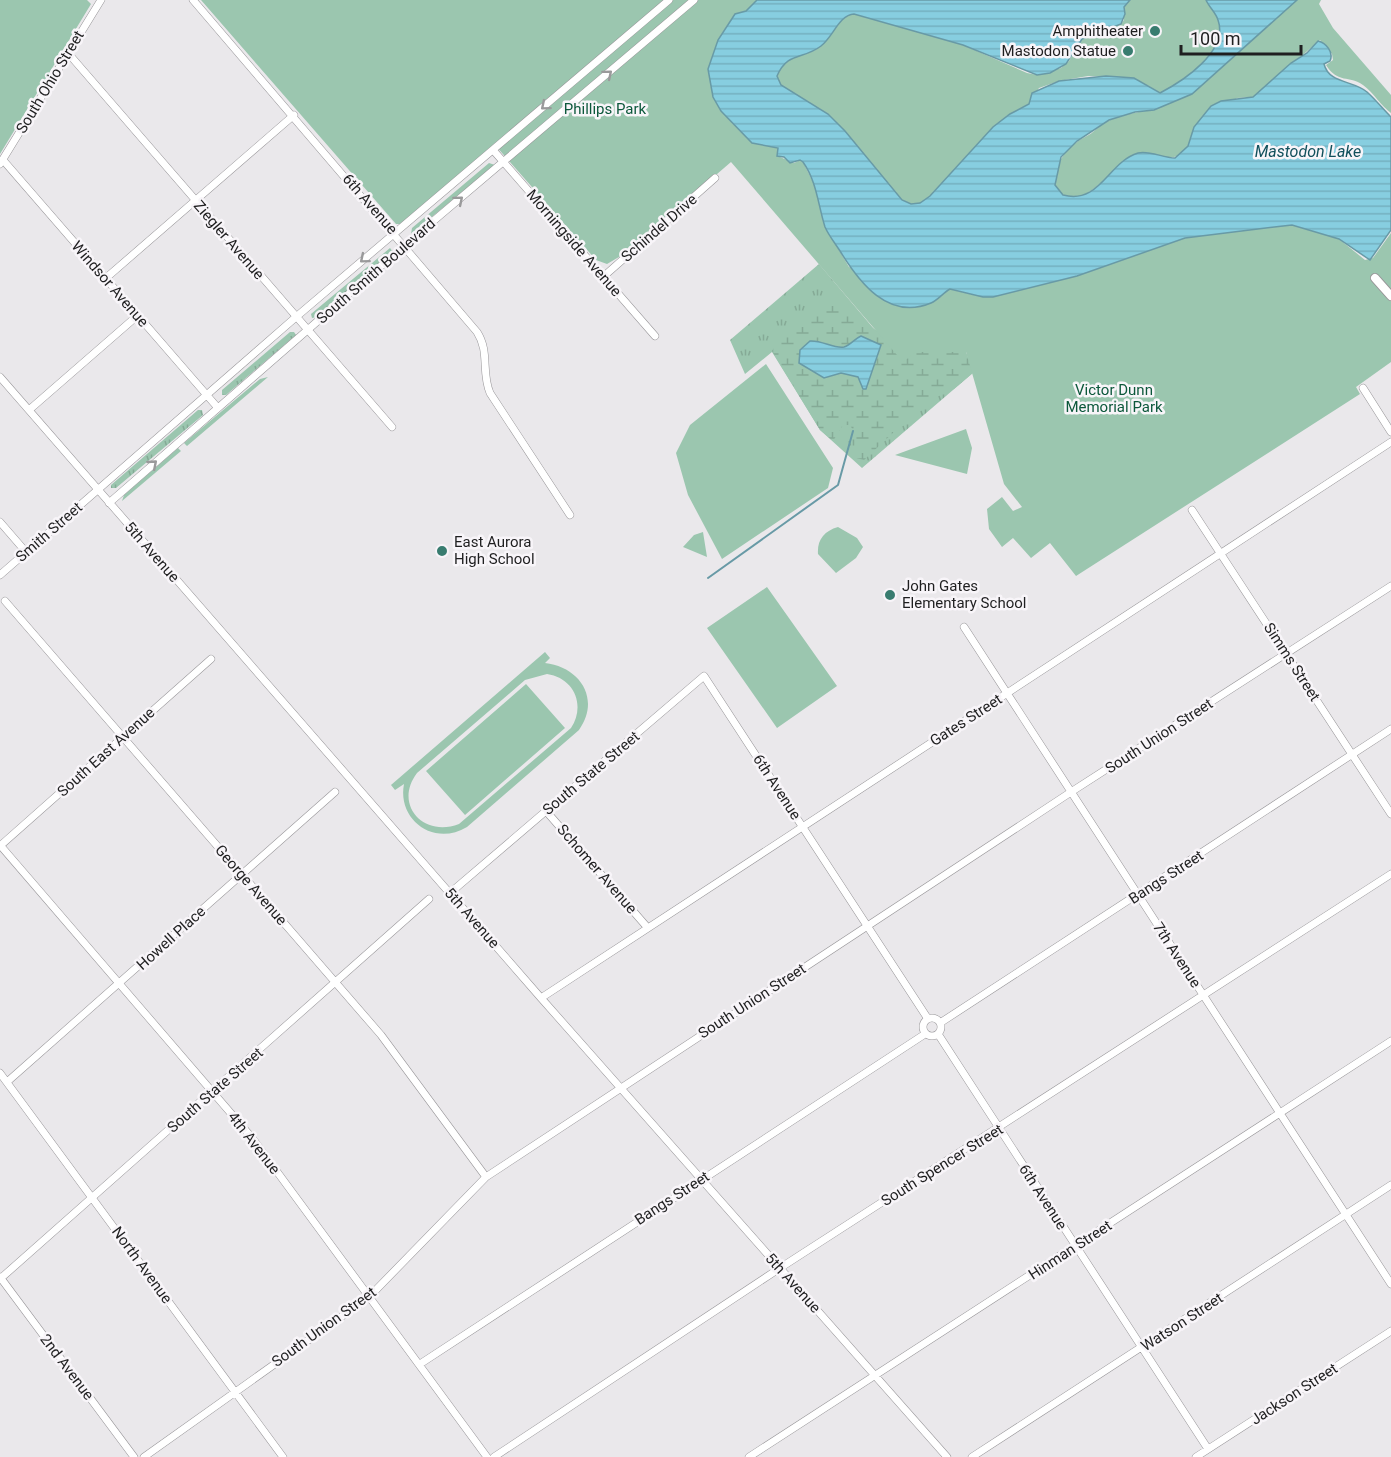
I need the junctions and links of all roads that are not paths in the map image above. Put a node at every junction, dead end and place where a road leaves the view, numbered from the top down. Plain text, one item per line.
1 (101, 0) edge
2 (193, 0) edge
3 (669, 0) edge
4 (694, 0) edge
5 (634, 30) junction
6 (645, 42) junction
7 (68, 53) junction
8 (294, 115) junction
9 (493, 150) junction
10 (2, 162) edge
11 (504, 162) junction
12 (715, 178) dead end
13 (195, 201) junction
14 (395, 233) junction
15 (405, 245) junction
16 (603, 277) junction
17 (106, 278) junction
18 (1375, 278) dead end
19 (1391, 296) edge
20 (137, 316) junction
21 (296, 317) junction
22 (307, 330) junction
23 (655, 336) dead end
24 (0, 377) edge
25 (1363, 388) dead end
26 (207, 396) junction
27 (218, 408) junction
28 (29, 410) junction
29 (392, 427) dead end
30 (1391, 432) edge
31 (1391, 442) edge
32 (97, 489) junction
33 (109, 503) junction
34 (1192, 510) dead end
35 (570, 516) dead end
36 (0, 522) edge
37 (26, 552) junction
38 (1221, 554) junction
39 (0, 575) edge
40 (1391, 586) edge
41 (4, 601) dead end
42 (964, 627) dead end
43 (1287, 654) junction
44 (211, 659) dead end
45 (704, 676) joint
46 (1007, 693) junction
47 (1391, 729) edge
48 (122, 738) junction
49 (1353, 754) junction
50 (335, 792) dead end
51 (1071, 792) junction
52 (546, 811) junction
53 (1391, 814) edge
54 (803, 827) junction
55 (0, 846) edge
56 (1391, 874) edge
57 (242, 875) junction
58 (450, 893) junction
59 (1138, 895) junction
60 (429, 899) dead end
61 (868, 925) junction
62 (647, 927) junction
63 (337, 983) junction
64 (119, 984) junction
65 (1204, 996) junction
66 (541, 998) junction
67 (928, 1019) junction
68 (940, 1023) junction
69 (925, 1034) junction
70 (938, 1034) junction
71 (1391, 1041) edge
72 (0, 1073) edge
73 (7, 1082) junction
74 (620, 1088) junction
75 (212, 1092) junction
76 (1279, 1113) junction
77 (999, 1129) junction
78 (486, 1177) junction
79 (700, 1179) junction
80 (1391, 1185) edge
81 (92, 1198) junction
82 (1346, 1215) junction
83 (1076, 1246) junction
84 (780, 1268) junction
85 (0, 1278) edge
86 (1391, 1284) edge
87 (369, 1297) junction
88 (1391, 1331) edge
89 (1142, 1348) junction
90 (420, 1364) junction
91 (876, 1375) junction
92 (235, 1391) junction
93 (1208, 1449) junction
94 (134, 1457) edge
95 (144, 1457) edge
96 (283, 1457) edge
97 (487, 1457) edge
98 (494, 1457) edge
99 (749, 1457) edge
100 (947, 1457) edge
101 (972, 1457) edge
102 (1196, 1457) edge

1 - 7 street, South Ohio Street
2 - 8 street, 6th Avenue
3 - 5 street, South Smith Boulevard
4 - 6 street, South Smith Boulevard
5 - 6 street
5 -> 9 street, South Smith Boulevard
11 -> 6 street, South Smith Boulevard
7 - 10 street, South Ohio Street
7 - 13 street, Ziegler Avenue
8 - 13 street
8 - 14 street, 6th Avenue
9 - 11 street, Morningside Avenue
9 - 14 street, South Smith Boulevard
10 - 17 street, Windsor Avenue
15 -> 11 street, South Smith Boulevard
11 - 16 street, Morningside Avenue
12 - 16 street, Schindel Drive
13 - 17 street
13 - 21 street, Ziegler Avenue
14 - 15 street, 6th Avenue
14 -> 21 street, South Smith Boulevard
15 - 22 street, South Smith Boulevard
15 - 35 street, 6th Avenue
16 - 23 street, Morningside Avenue
17 - 20 street, Windsor Avenue
18 - 19 street
20 - 26 street, Windsor Avenue
20 - 28 street
21 - 22 street, Ziegler Avenue
21 - 26 street, South Smith Boulevard
22 - 27 street, South Smith Boulevard
22 - 29 street, Ziegler Avenue
24 - 28 street, 5th Avenue
25 - 30 street
26 - 27 street, Windsor Avenue
26 - 32 street, South Smith Boulevard
33 -> 27 street, South Smith Boulevard
28 - 32 street, 5th Avenue
31 - 38 street, Gates Street
32 - 33 street, 5th Avenue
32 - 37 street, Smith Street
33 - 58 street, 5th Avenue
34 - 38 street, Simms Street
36 - 37 street
37 - 39 street, Smith Street
38 - 43 street, Simms Street
38 - 46 street, Gates Street
40 - 43 street, South Union Street
41 - 48 street, George Avenue
42 - 46 street, 7th Avenue
43 - 49 street, Simms Street
43 - 51 street, South Union Street
44 - 48 street, South East Avenue
45 - 52 street, South State Street
45 - 54 street, 6th Avenue
46 - 51 street, 7th Avenue
46 - 54 street, Gates Street
47 - 49 street, Bangs Street
48 - 55 street, South East Avenue
48 - 57 street, George Avenue
49 - 53 street, Simms Street
49 - 59 street, Bangs Street
50 - 57 street, Howell Place
51 - 59 street, 7th Avenue
51 - 61 street, South Union Street
52 - 58 street, South State Street
52 - 62 street, Schomer Avenue
54 - 61 street, 6th Avenue
54 - 62 street, Gates Street
55 - 64 street, 4th Avenue
56 - 65 street, South Spencer Street
57 - 63 street, George Avenue
57 - 64 street, Howell Place
58 - 66 street, 5th Avenue
59 - 65 street, 7th Avenue
59 - 68 street, Bangs Street
60 - 63 street, South State Street
61 - 67 street, 6th Avenue
61 - 74 street, South Union Street
62 - 66 street, Gates Street
63 - 75 street, South State Street
63 - 78 street, George Avenue
64 - 73 street, Howell Place
64 - 75 street, 4th Avenue
65 - 76 street, 7th Avenue
65 - 77 street, South Spencer Street
66 - 74 street, 5th Avenue
67 - 68 street
67 - 69 street
68 - 70 street
69 - 70 street
69 - 79 street, Bangs Street
70 - 77 street, 6th Avenue
71 - 76 street, Hinman Street
72 - 73 street, North Avenue
73 - 81 street, North Avenue
74 - 78 street, South Union Street
74 - 79 street, 5th Avenue
75 - 81 street, South State Street
75 - 87 street, 4th Avenue
76 - 82 street, 7th Avenue
76 - 83 street, Hinman Street
77 - 83 street, 6th Avenue
77 - 84 street, South Spencer Street
78 - 87 street, South Union Street
79 - 84 street, 5th Avenue
79 - 90 street, Bangs Street
80 - 82 street, Watson Street
81 - 85 street, South State Street
81 - 92 street, North Avenue
82 - 86 street, 7th Avenue
82 - 89 street, Watson Street
83 - 89 street, 6th Avenue
83 - 91 street, Hinman Street
84 - 91 street, 5th Avenue
84 - 98 street, South Spencer Street
85 - 94 street, 2nd Avenue
87 - 90 street, 4th Avenue
87 - 92 street, South Union Street
88 - 93 street, Jackson Street
89 - 93 street, 6th Avenue
89 - 101 street, Watson Street
90 - 97 street, 4th Avenue
91 - 99 street, Hinman Street
91 - 100 street, 5th Avenue
92 - 95 street, South Union Street
92 - 96 street, North Avenue
93 - 102 street, Jackson Street

